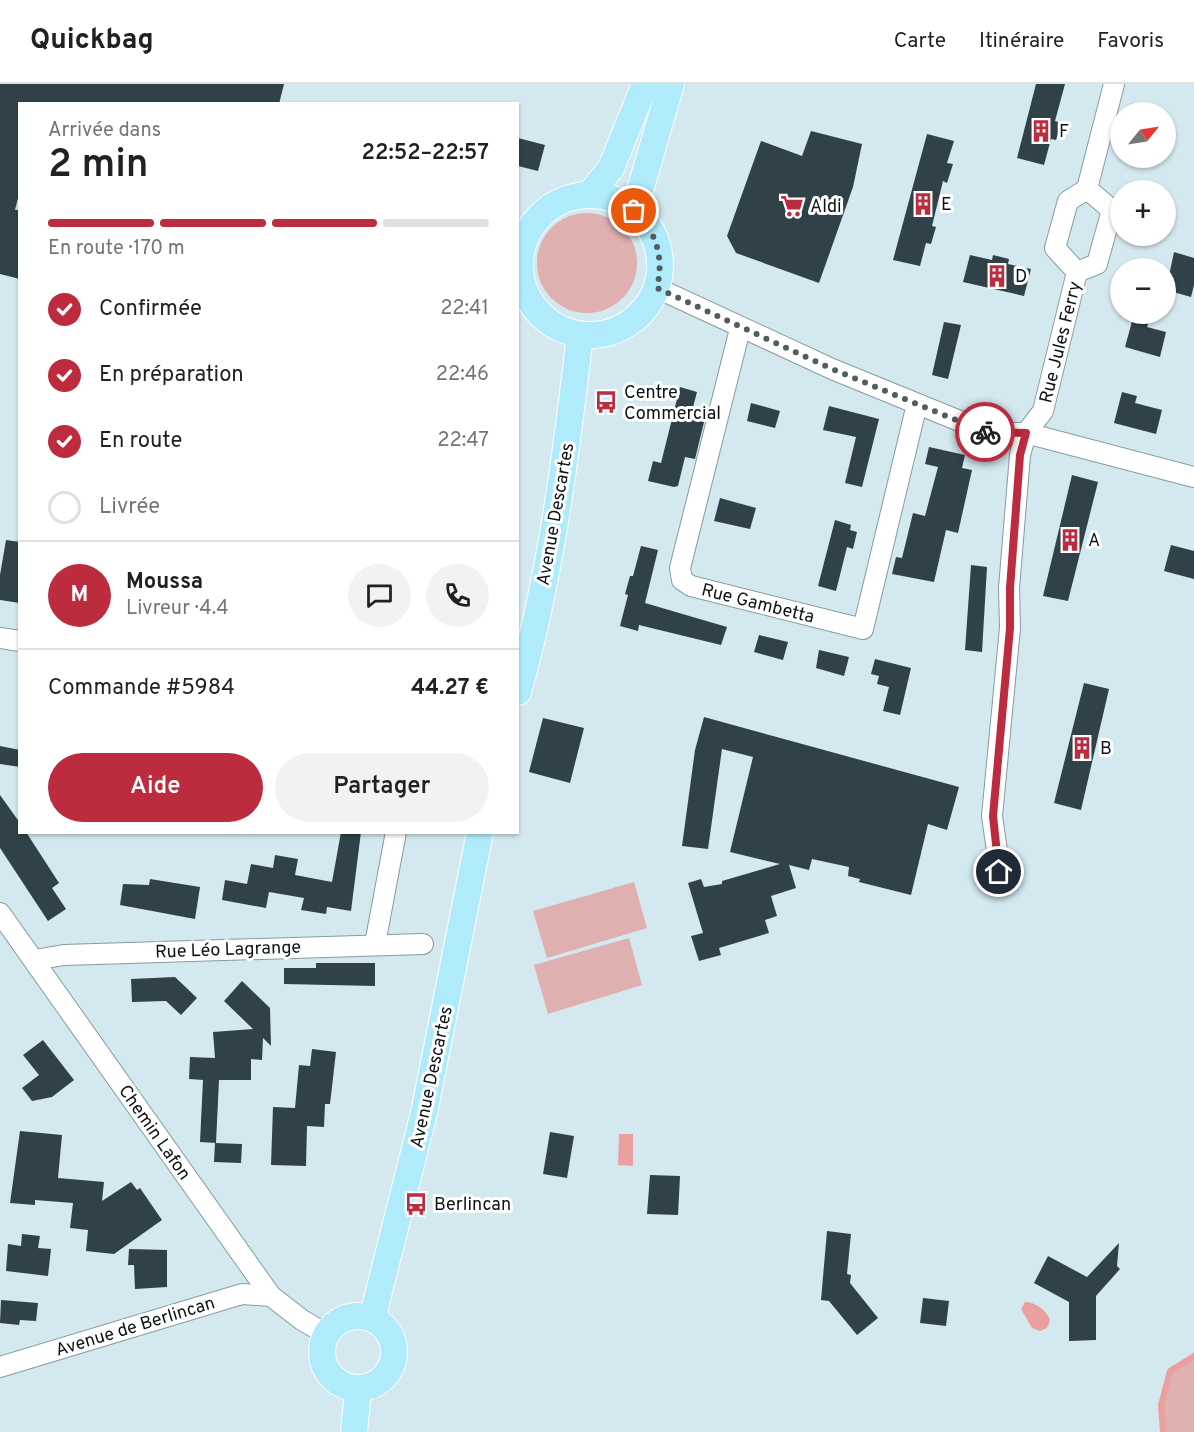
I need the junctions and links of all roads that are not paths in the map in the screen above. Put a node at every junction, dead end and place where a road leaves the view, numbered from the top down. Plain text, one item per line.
1 (645, 84) edge
2 (671, 84) edge
3 (1114, 84) edge
4 (1087, 189) junction
5 (589, 195) junction
6 (634, 211) junction
7 (1077, 272) junction
8 (657, 288) junction
9 (740, 329) junction
10 (580, 335) junction
11 (917, 404) junction
12 (1026, 433) junction
13 (1194, 477) edge
14 (0, 638) edge
15 (18, 641) edge
16 (519, 688) edge
17 (396, 834) edge
18 (480, 834) edge
19 (999, 872) dead end
20 (0, 913) edge
21 (375, 944) junction
22 (423, 944) dead end
23 (33, 960) junction
24 (271, 1296) junction
25 (372, 1319) junction
26 (326, 1334) junction
27 (0, 1367) edge
28 (358, 1389) junction
29 (354, 1432) edge

1 - 5 main road
2 - 6 main road
3 - 4 street
4 - 7 street, Rue Jules Ferry
4 - 7 street, Rue Jules Ferry
5 - 6 main road
5 - 10 main road
6 - 8 main road
7 - 12 street, Rue Jules Ferry
8 - 9 street
8 - 10 main road
9 - 11 street
9 - 11 street, Rue Gambetta
10 - 16 main road, Avenue Descartes
11 - 12 street
12 - 13 street
12 - 19 street, Rue Jules Ferry
14 - 15 street
17 - 21 street
18 - 25 main road, Avenue Descartes
20 - 23 street, Chemin Lafon
21 - 22 street, Rue Léo Lagrange
21 - 23 street, Rue Léo Lagrange
23 - 24 street, Chemin Lafon
24 - 26 street, Chemin Lafon
24 - 27 street, Avenue de Berlincan
25 - 26 main road
25 - 28 main road
26 - 28 main road
28 - 29 main road

